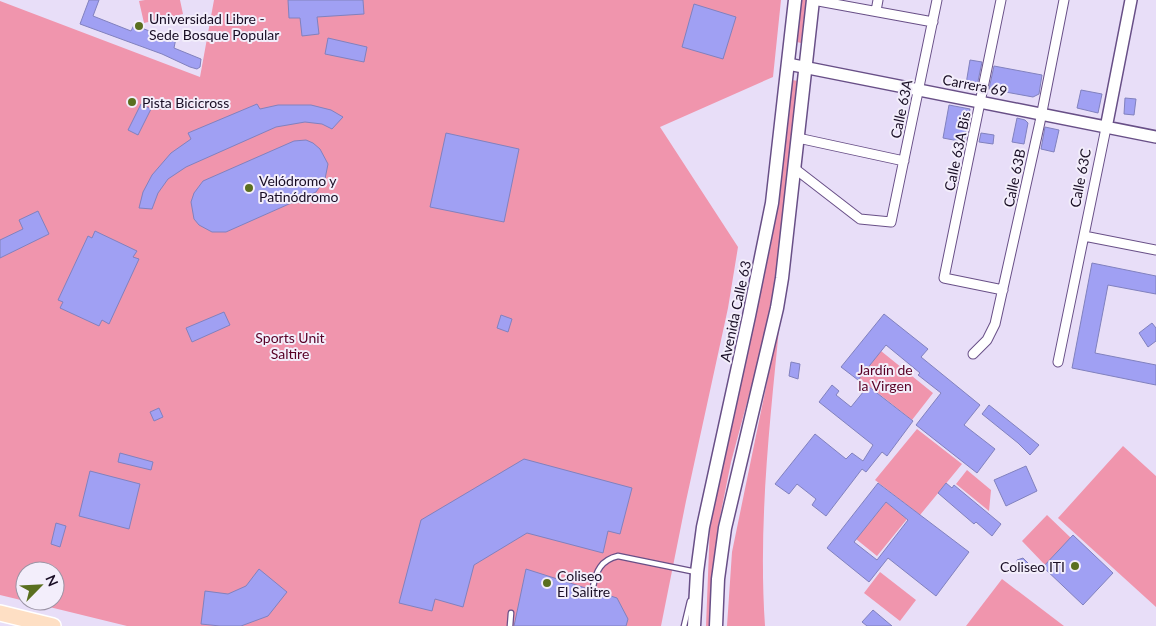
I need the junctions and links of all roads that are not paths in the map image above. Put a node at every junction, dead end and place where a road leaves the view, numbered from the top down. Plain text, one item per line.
1 (795, 0) edge
2 (813, 0) edge
3 (878, 0) edge
4 (937, 0) edge
5 (1001, 0) edge
6 (1064, 0) edge
7 (1131, 0) edge
8 (876, 11) junction
9 (932, 22) junction
10 (788, 64) junction
11 (806, 68) junction
12 (919, 90) junction
13 (981, 102) junction
14 (1042, 114) junction
15 (1106, 128) junction
16 (1156, 137) edge
17 (798, 138) junction
18 (904, 161) junction
19 (794, 168) junction
20 (1084, 236) junction
21 (1156, 250) edge
22 (1003, 290) junction
23 (973, 354) dead end
24 (1058, 362) dead end
25 (697, 572) junction
26 (593, 587) dead end
27 (0, 613) edge
28 (511, 613) dead end
29 (53, 626) edge
30 (510, 626) edge
31 (684, 626) edge
32 (694, 626) edge
33 (716, 626) edge

1 - 10 main road, Avenida Calle 63
2 - 8 street
2 - 11 main road
3 - 8 street
4 - 9 street, Calle 63A
5 - 13 street, Calle 63A Bis
6 - 14 street, Calle 63B
7 - 15 street, Calle 63C
8 - 9 street
9 - 12 street, Calle 63A
10 - 11 street, Carrera 69
10 - 25 main road, Avenida Calle 63
11 - 12 street, Carrera 69
11 - 17 main road
12 - 13 street, Carrera 69
12 - 18 street, Calle 63A
13 - 14 street, Carrera 69
13 - 22 street, Calle 63A Bis
14 - 15 street, Carrera 69
14 - 22 street, Calle 63B
15 - 16 street, Carrera 69
15 - 20 street, Calle 63C
17 - 18 street
17 - 19 main road
18 - 19 street, Calle 63A
19 - 33 main road
20 - 21 street
20 - 24 street, Calle 63C
22 - 23 street, Calle 63B
25 - 26 lane
25 - 31 lane
25 - 32 main road, Avenida Calle 63
27 - 29 main road
28 - 30 lane

